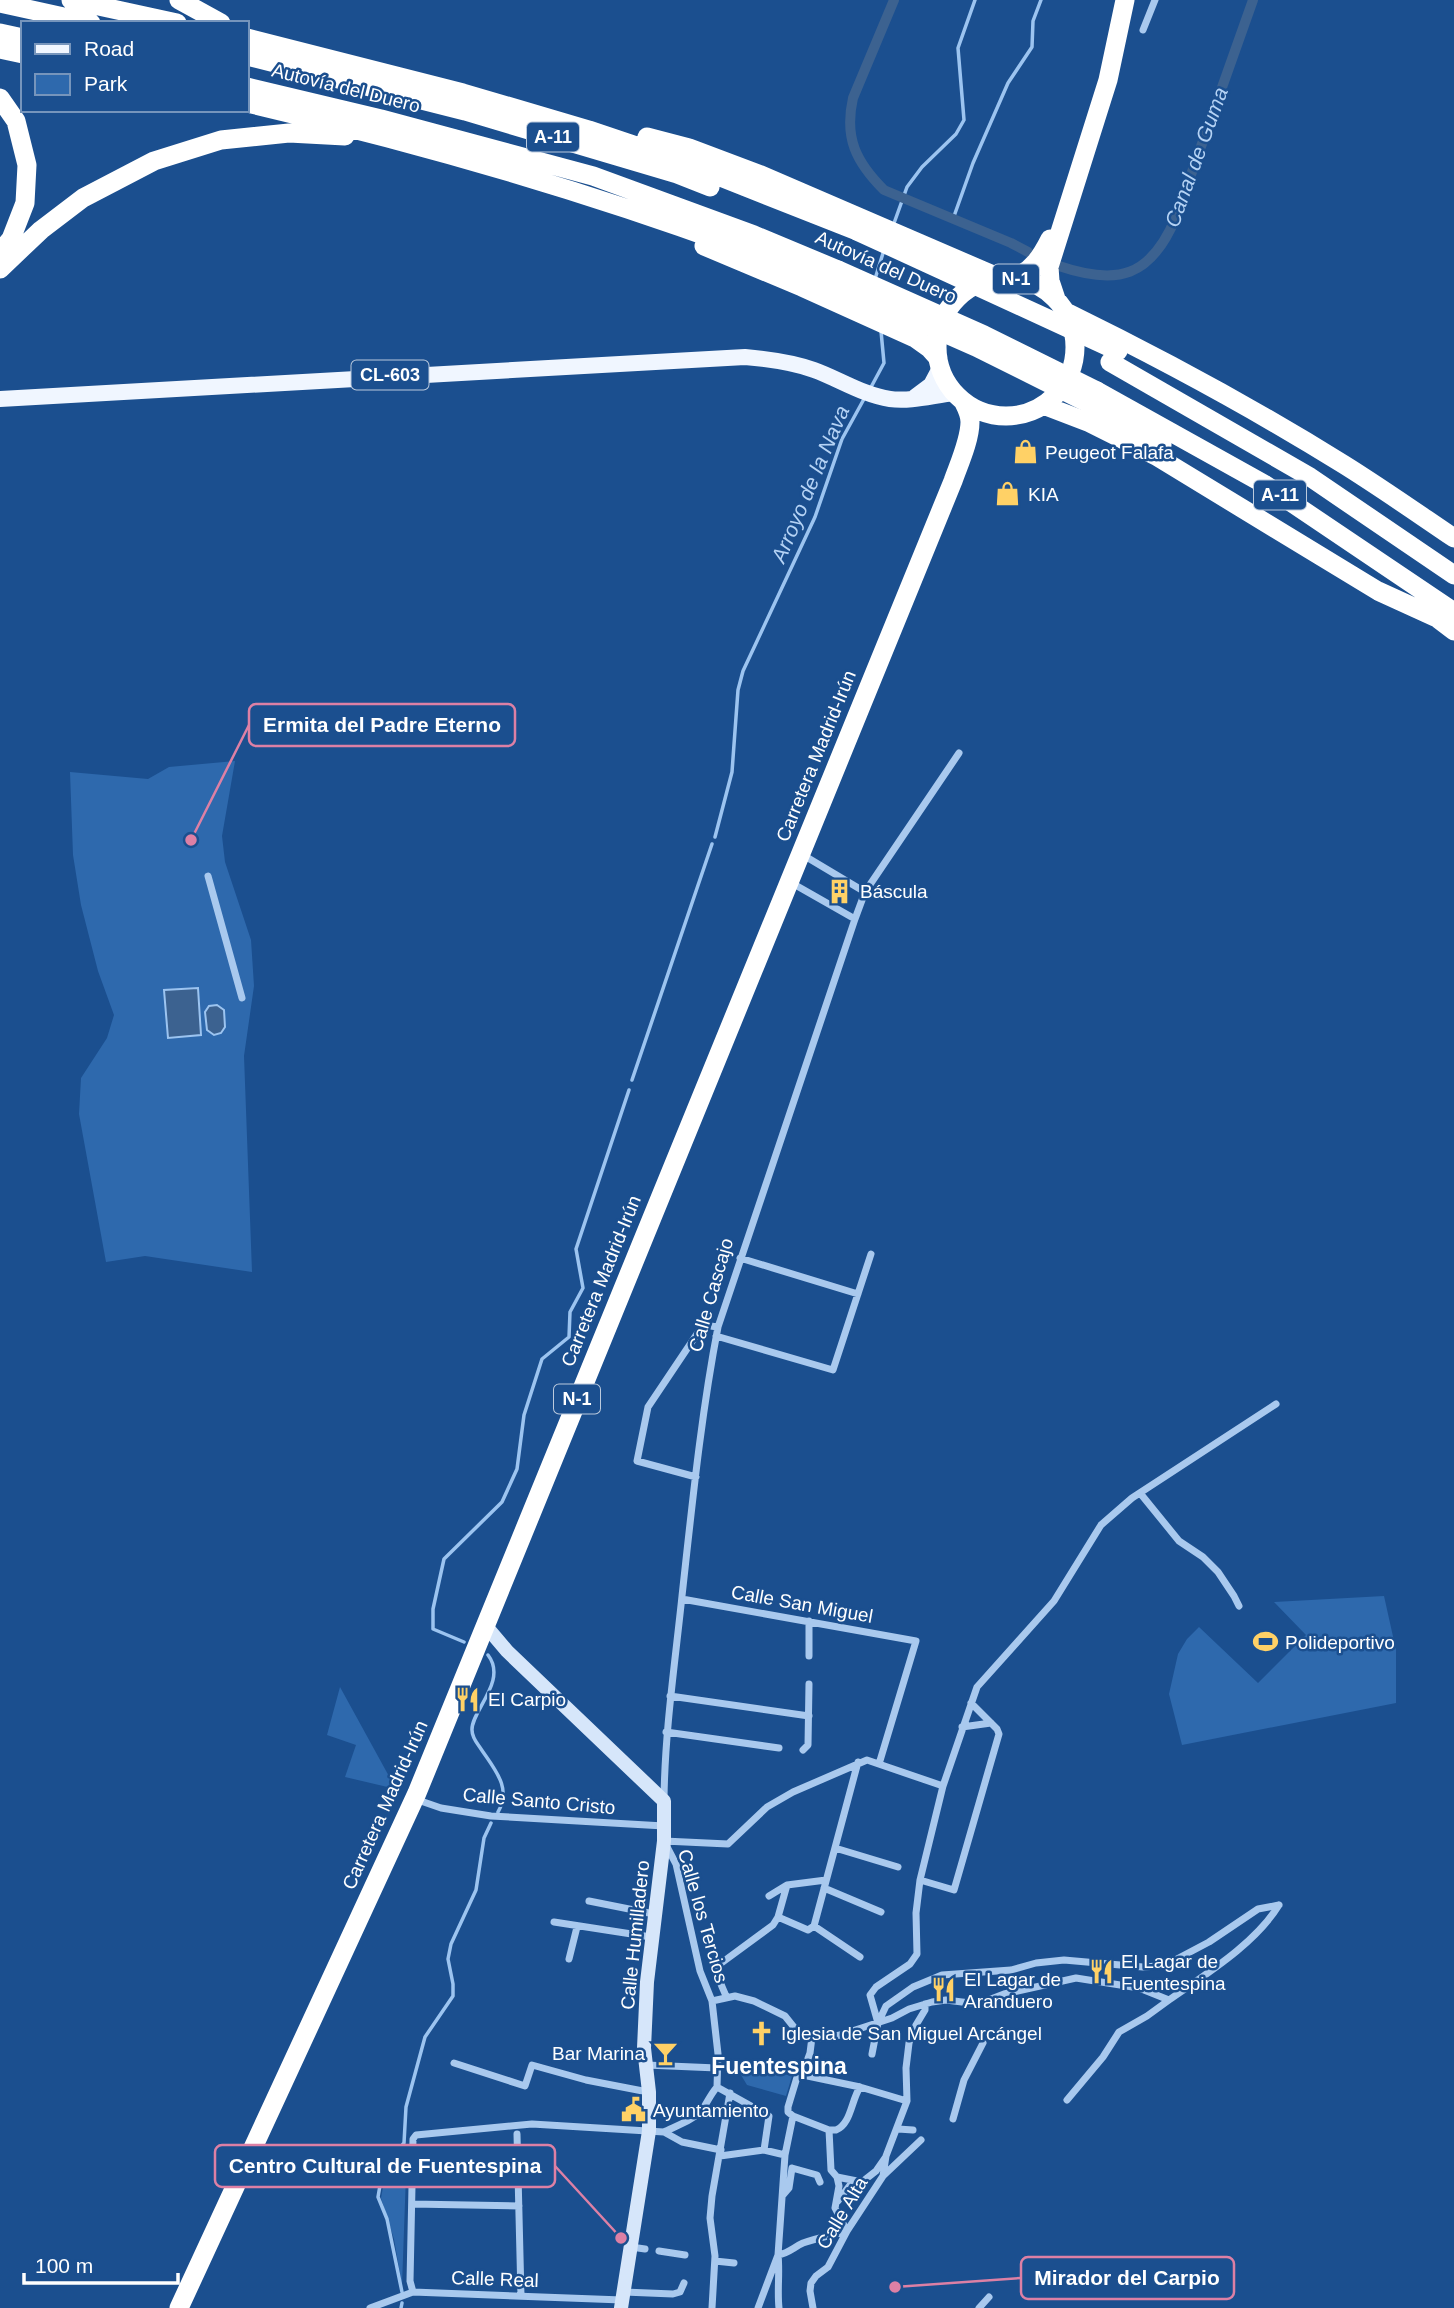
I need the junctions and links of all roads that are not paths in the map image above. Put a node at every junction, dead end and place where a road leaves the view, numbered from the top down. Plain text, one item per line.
1 (71, 0) edge
2 (179, 0) edge
3 (1125, 0) edge
4 (1155, 0) edge
5 (0, 4) edge
6 (81, 21) edge
7 (168, 21) edge
8 (217, 21) edge
9 (1143, 30) dead end
10 (0, 33) edge
11 (21, 38) edge
12 (251, 38) edge
13 (0, 49) edge
14 (21, 54) edge
15 (248, 56) edge
16 (248, 87) edge
17 (0, 98) edge
18 (248, 103) edge
19 (426, 148) junction
20 (548, 182) junction
21 (1071, 194) junction
22 (860, 232) junction
23 (0, 252) edge
24 (0, 269) edge
25 (834, 277) junction
26 (1007, 278) junction
27 (1061, 306) junction
28 (1114, 357) junction
29 (939, 363) junction
30 (959, 397) junction
31 (914, 398) junction
32 (0, 399) edge
33 (1043, 405) junction
34 (996, 415) junction
35 (962, 456) junction
36 (1454, 538) edge
37 (1454, 554) edge
38 (1454, 575) edge
39 (1445, 615) edge
40 (1454, 631) edge
41 (959, 752) dead end
42 (801, 854) junction
43 (208, 876) dead end
44 (790, 882) junction
45 (865, 892) junction
46 (855, 919) junction
47 (242, 998) dead end
48 (871, 1254) dead end
49 (740, 1258) junction
50 (858, 1294) junction
51 (718, 1326) junction
52 (716, 1336) junction
53 (1276, 1404) dead end
54 (696, 1477) junction
55 (1140, 1493) junction
56 (682, 1599) junction
57 (1239, 1606) dead end
58 (809, 1621) junction
59 (485, 1625) junction
60 (809, 1656) dead end
61 (809, 1684) dead end
62 (670, 1696) junction
63 (971, 1703) junction
64 (809, 1716) junction
65 (991, 1723) junction
66 (962, 1727) junction
67 (666, 1732) junction
68 (779, 1748) dead end
69 (803, 1750) dead end
70 (858, 1762) junction
71 (879, 1764) junction
72 (943, 1786) junction
73 (414, 1798) junction
74 (664, 1801) junction
75 (664, 1826) junction
76 (664, 1841) junction
77 (835, 1848) junction
78 (898, 1867) dead end
79 (920, 1880) junction
80 (825, 1884) junction
81 (787, 1885) junction
82 (769, 1896) dead end
83 (589, 1901) dead end
84 (881, 1912) dead end
85 (654, 1914) junction
86 (778, 1917) junction
87 (554, 1922) dead end
88 (814, 1926) junction
89 (577, 1927) junction
90 (651, 1937) junction
91 (860, 1957) dead end
92 (569, 1959) dead end
93 (726, 1996) junction
94 (1168, 2000) junction
95 (712, 2001) junction
96 (925, 2004) junction
97 (878, 2022) junction
98 (812, 2037) junction
99 (983, 2043) dead end
100 (872, 2054) dead end
101 (454, 2063) dead end
102 (646, 2064) junction
103 (717, 2068) junction
104 (798, 2074) junction
105 (717, 2087) junction
106 (860, 2087) junction
107 (649, 2092) junction
108 (730, 2093) junction
109 (1067, 2099) dead end
110 (907, 2101) junction
111 (793, 2116) junction
112 (953, 2119) dead end
113 (898, 2129) junction
114 (829, 2130) junction
115 (913, 2130) dead end
116 (656, 2131) junction
117 (517, 2134) dead end
118 (921, 2140) dead end
119 (764, 2150) junction
120 (721, 2153) junction
121 (785, 2155) junction
122 (886, 2156) junction
123 (883, 2176) junction
124 (837, 2178) junction
125 (853, 2180) junction
126 (820, 2182) dead end
127 (782, 2195) junction
128 (837, 2201) junction
129 (412, 2204) junction
130 (519, 2206) junction
131 (847, 2231) junction
132 (659, 2251) dead end
133 (685, 2255) dead end
134 (778, 2255) junction
135 (715, 2261) junction
136 (734, 2263) dead end
137 (684, 2283) dead end
138 (414, 2292) junction
139 (521, 2296) junction
140 (989, 2297) dead end
141 (622, 2300) edge
142 (179, 2308) edge
143 (370, 2308) edge
144 (712, 2308) edge
145 (758, 2308) edge
146 (779, 2308) edge
147 (813, 2308) edge
148 (979, 2308) edge

1 - 7 highway
2 - 8 highway
3 - 21 highway, N-1
4 - 9 street
5 - 6 highway
10 - 11 highway
12 - 22 highway
13 - 14 highway
15 - 22 highway, Autovía del Duero / A-11
16 - 25 highway, Autovía del Duero / A-11
17 - 23 highway
18 - 19 highway
19 - 20 highway
19 - 24 highway
20 - 25 highway
20 - 29 highway
21 - 26 highway, N-1
21 - 27 highway, N-1
22 - 26 highway
22 - 28 highway, Autovía del Duero / A-11
25 - 39 highway, Autovía del Duero / A-11, bridge
26 - 27 highway, N-1
26 - 29 highway, N-1
27 - 33 highway, N-1
27 - 36 highway
28 - 37 highway
28 - 38 highway, Autovía del Duero / A-11
29 - 30 highway, N-1
29 - 31 main road
30 - 31 main road, CL-603
30 - 34 highway
30 - 35 highway, Carretera Madrid-Irún / N-1
31 - 32 main road, CL-603
33 - 34 highway
33 - 39 highway
34 - 35 highway, Carretera Madrid-Irún / N-1
35 - 42 highway, Carretera Madrid-Irún / N-1
39 - 40 highway
41 - 45 street, Calle Cascajo
42 - 44 highway, Carretera Madrid-Irún / N-1
42 - 45 street
43 - 47 street
44 - 46 street
44 - 59 highway, Carretera Madrid-Irún / N-1
45 - 46 street, Calle Cascajo
46 - 49 street, Calle Cascajo
48 - 50 street
49 - 50 street
49 - 51 street, Calle Cascajo
50 - 52 street
51 - 52 street, Calle Cascajo
51 - 54 street
52 - 54 street, Calle Cascajo
53 - 55 street
54 - 56 street, Calle Cascajo
55 - 57 street
55 - 63 street
56 - 58 street, Calle San Miguel
56 - 62 street, Calle Cascajo
58 - 60 street
58 - 71 street, Calle San Miguel
59 - 73 highway, Carretera Madrid-Irún / N-1
59 - 74 main road
61 - 64 street
62 - 64 street
62 - 67 street, Calle Cascajo
63 - 65 street
63 - 66 street
64 - 69 street
65 - 66 street
65 - 79 street
66 - 72 street
67 - 68 street
67 - 74 street, Calle Cascajo
70 - 71 street
70 - 76 street
70 - 77 street
71 - 72 street
72 - 79 street
73 - 75 street, Calle Santo Cristo
73 - 142 highway, Carretera Madrid-Irún / N-1
74 - 75 main road, Calle Cascajo
75 - 76 main road, Calle Humilladero
76 - 85 main road, Calle Humilladero
76 - 95 street, Calle los Tercios
77 - 78 street
77 - 80 street
79 - 97 street
80 - 81 street
80 - 84 street
80 - 88 street
81 - 82 street
81 - 86 street
83 - 85 street
85 - 90 main road, Calle Humilladero
86 - 88 street
86 - 93 street
87 - 89 street
88 - 91 street
89 - 90 street
89 - 92 street
90 - 102 main road, Calle Humilladero
93 - 95 street, Calle los Tercios
93 - 98 street, Calle los Tercios
94 - 96 street
94 - 97 street
94 - 109 street
95 - 103 street, Calle los Tercios
96 - 97 street
96 - 110 street, Calle Alta
97 - 98 street
97 - 100 street
98 - 104 street
99 - 112 street
101 - 107 street
102 - 103 street
102 - 107 main road, Calle Humilladero
103 - 105 street, Calle los Tercios
104 - 106 street
104 - 111 street
105 - 108 street
105 - 116 street
106 - 110 street
106 - 114 street
107 - 116 main road, Calle Humilladero
108 - 119 street
108 - 120 street
110 - 113 street, Calle Alta
111 - 114 street
111 - 121 street
113 - 115 street
113 - 122 street, Calle Alta
114 - 124 street
116 - 120 street
116 - 129 street
116 - 141 main road, Calle Humilladero
117 - 130 street
118 - 123 street
119 - 120 street
119 - 121 street
120 - 135 street
121 - 127 street
122 - 123 street, Calle Alta
122 - 125 street
123 - 131 street, Calle Alta
124 - 125 street
124 - 128 street
125 - 128 street
126 - 127 street
127 - 134 street
128 - 131 street
129 - 130 street
129 - 138 street
130 - 139 street
131 - 134 street
131 - 147 street, Calle Alta
132 - 133 street
134 - 145 street
134 - 146 street
135 - 136 street
135 - 144 street
137 - 141 street, Calle Real
138 - 139 street, Calle Real
138 - 143 street, Calle Real
139 - 141 street, Calle Real
140 - 148 street

